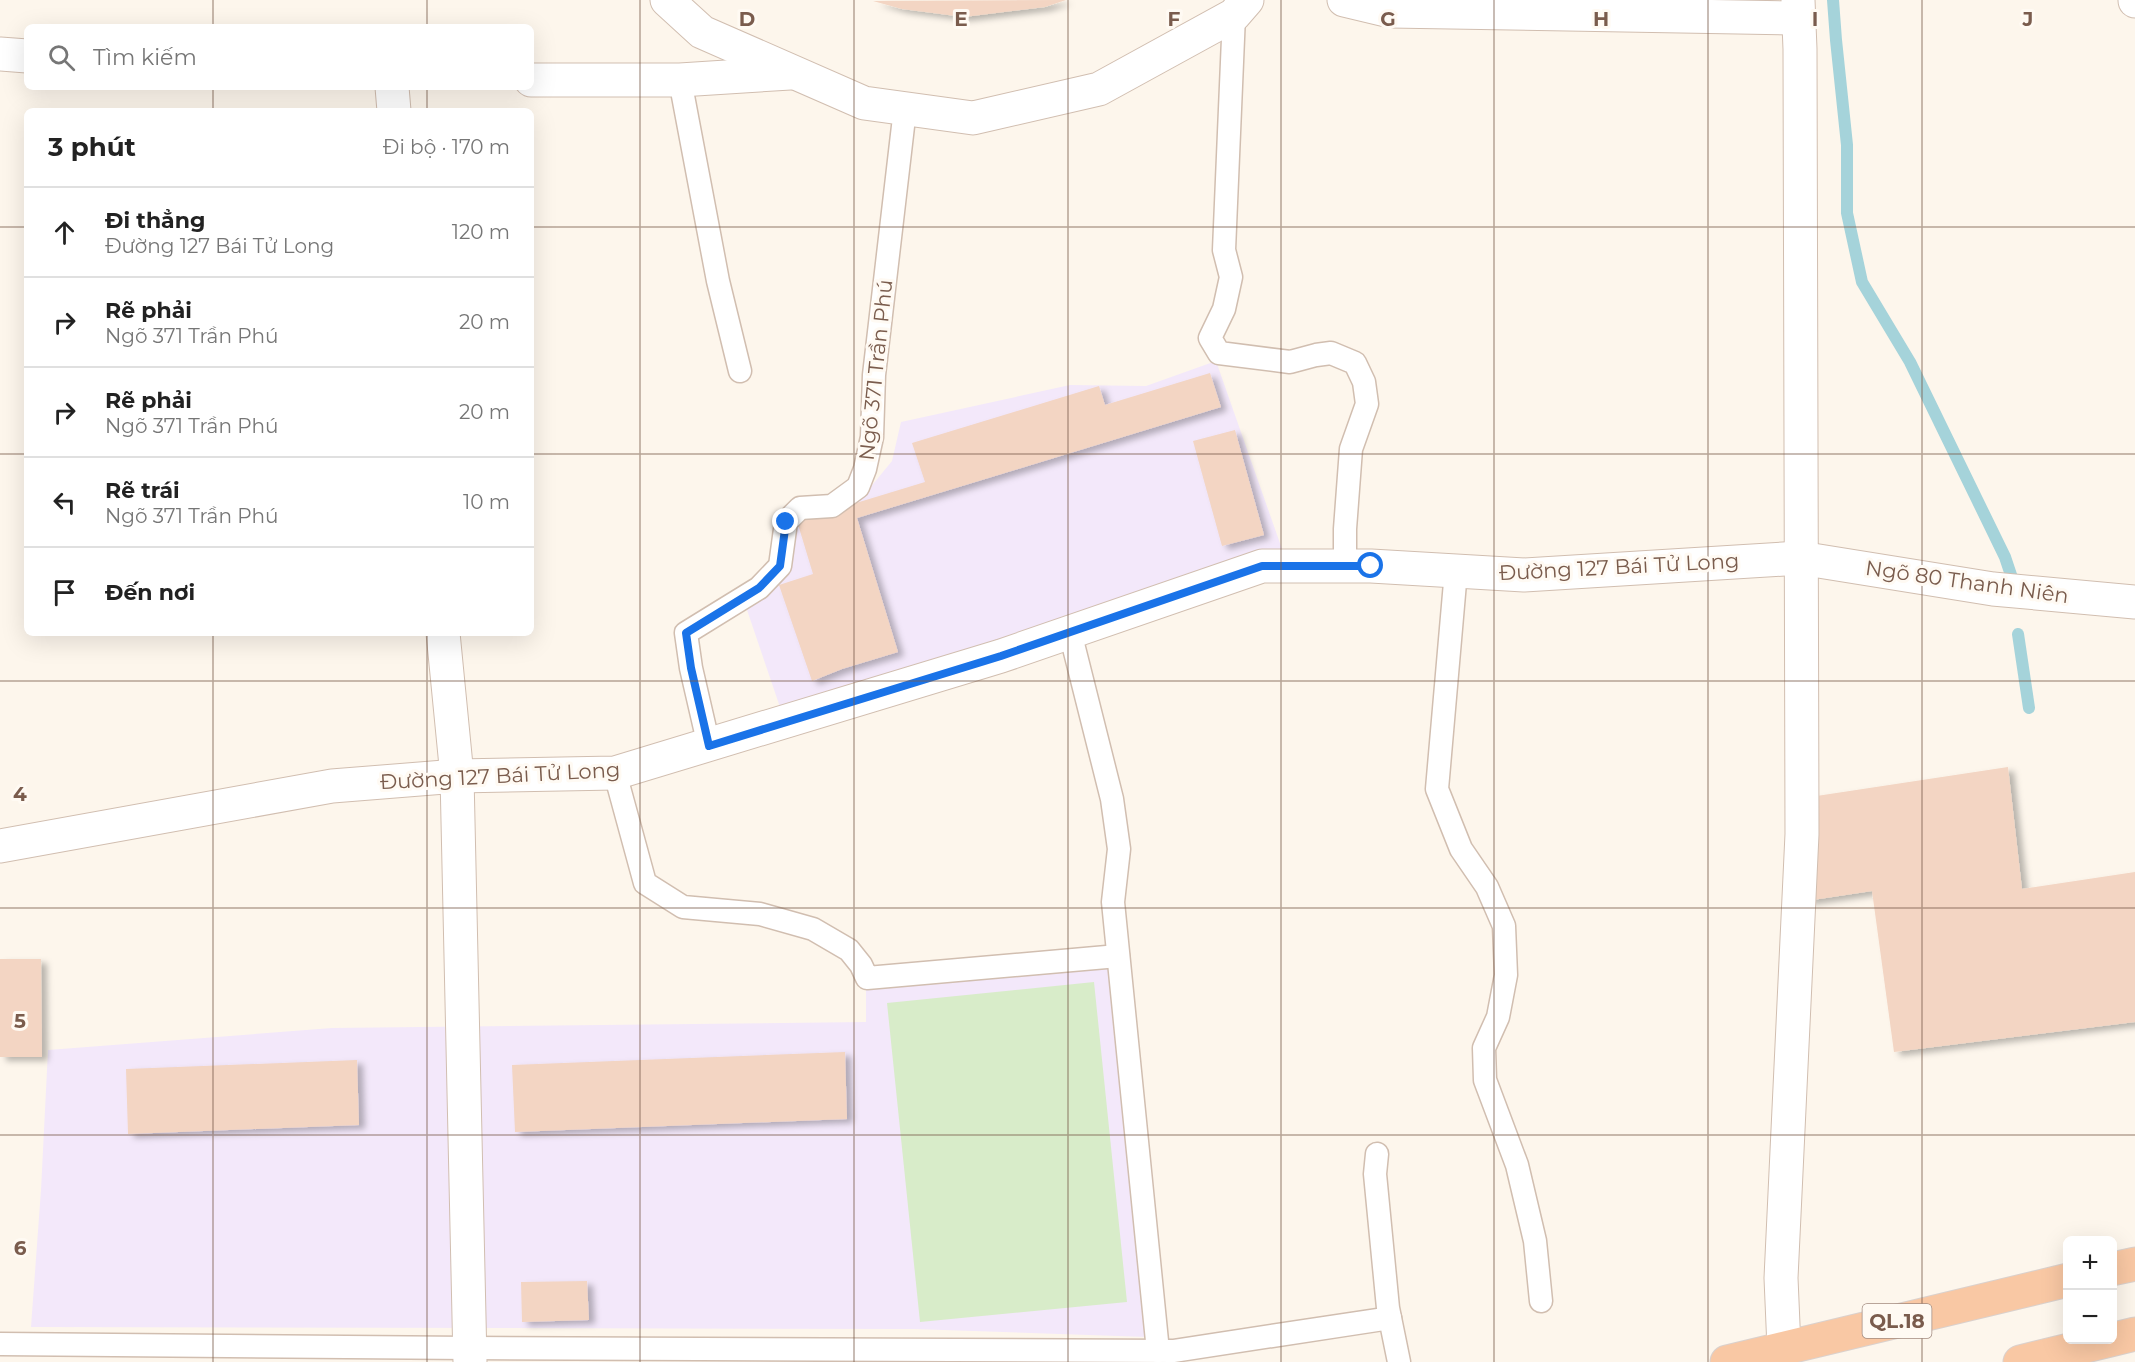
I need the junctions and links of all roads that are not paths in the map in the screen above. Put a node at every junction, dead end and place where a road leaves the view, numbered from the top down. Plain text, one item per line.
1 (667, 0) edge
2 (1344, 0) edge
3 (1240, 8) edge
4 (1798, 9) edge
5 (0, 54) edge
6 (24, 56) edge
7 (795, 73) junction
8 (534, 80) edge
9 (680, 80) junction
10 (392, 90) edge
11 (394, 108) edge
12 (905, 109) junction
13 (740, 370) dead end
14 (1800, 558) junction
15 (1345, 566) junction
16 (1456, 571) junction
17 (2135, 602) edge
18 (1070, 632) junction
19 (443, 636) edge
20 (709, 746) junction
21 (615, 773) junction
22 (457, 776) junction
23 (0, 846) edge
24 (1118, 956) junction
25 (1377, 1154) dead end
26 (2135, 1264) edge
27 (2117, 1268) edge
28 (2063, 1281) edge
29 (1542, 1301) dead end
30 (1390, 1318) junction
31 (2135, 1334) edge
32 (0, 1344) edge
33 (1784, 1348) junction
34 (1158, 1351) junction
35 (470, 1355) edge
36 (1400, 1362) edge
37 (1727, 1362) edge
38 (2020, 1362) edge

1 - 7 street
2 - 4 street
3 - 12 street
3 - 15 lane
4 - 14 street
5 - 6 street
7 - 9 street
7 - 12 street
8 - 9 street
9 - 13 lane
10 - 11 street
12 - 20 lane, Ngõ 371 Trần Phú
14 - 16 street, Đường 127 Bái Tử Long
14 - 17 street, Ngõ 80 Thanh Niên
14 - 33 street
15 - 16 street, Đường 127 Bái Tử Long
15 - 18 street, Đường 127 Bái Tử Long
16 - 29 lane
18 - 20 street, Đường 127 Bái Tử Long
18 - 24 lane
19 - 22 street
20 - 21 street, Đường 127 Bái Tử Long
21 - 22 street, Đường 127 Bái Tử Long
21 - 24 lane
22 - 23 street, Đường 127 Bái Tử Long
22 - 35 street
24 - 34 lane
25 - 30 lane
26 - 27 highway
28 - 33 highway, QL.18
30 - 34 lane
30 - 36 lane
31 - 38 highway
32 - 35 lane
33 - 37 highway, QL.18
34 - 35 lane

